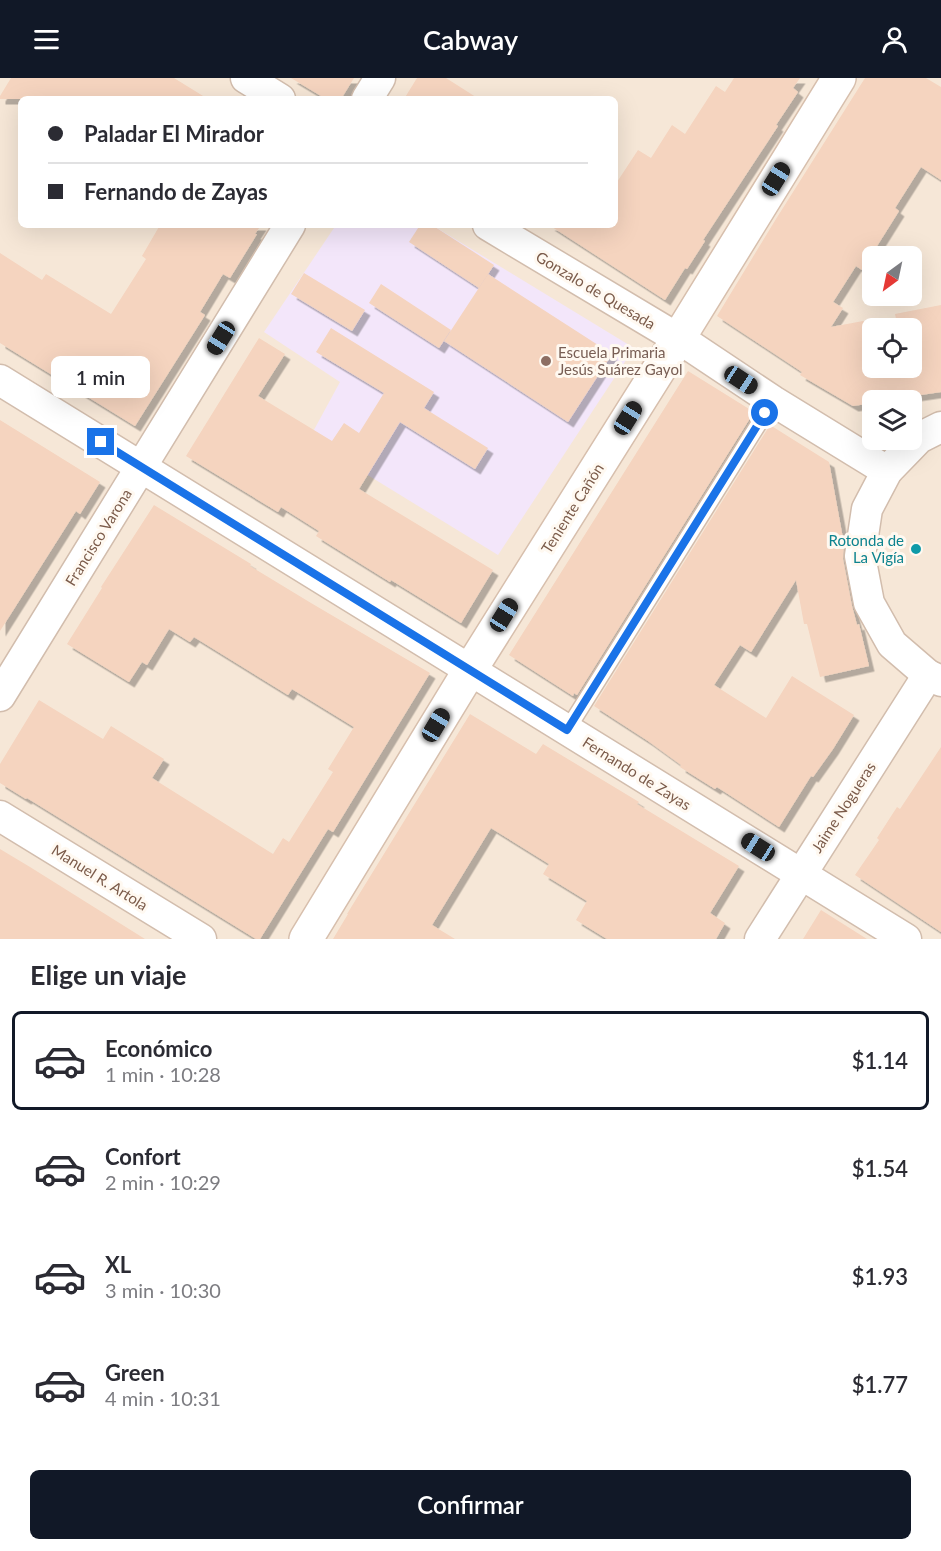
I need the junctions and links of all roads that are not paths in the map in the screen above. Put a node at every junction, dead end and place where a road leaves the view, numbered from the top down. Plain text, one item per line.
1 (246, 78) edge
2 (380, 78) edge
3 (839, 78) edge
4 (275, 96) edge
5 (369, 96) edge
6 (288, 228) edge
7 (493, 228) edge
8 (678, 339) junction
9 (0, 380) edge
10 (773, 401) junction
11 (941, 427) edge
12 (141, 467) junction
13 (886, 471) junction
14 (470, 670) junction
15 (934, 678) edge
16 (0, 696) edge
17 (567, 730) junction
18 (0, 816) edge
19 (800, 874) junction
20 (201, 939) edge
21 (306, 939) edge
22 (760, 939) edge
23 (906, 939) edge

1 - 4 street
2 - 5 street
3 - 8 street, Teniente Cañón
6 - 12 street, Francisco Varona
7 - 8 street, Gonzalo de Quesada
8 - 10 street, Gonzalo de Quesada
8 - 14 street, Teniente Cañón
9 - 12 street, Fernando de Zayas
10 - 13 street, Gonzalo de Quesada
10 - 17 lane
11 - 13 street
12 - 14 street, Fernando de Zayas
12 - 16 street, Francisco Varona
13 - 15 street
14 - 17 street, Fernando de Zayas
14 - 21 street, Teniente Cañón
15 - 19 street, Jaime Nogueras
17 - 19 street, Fernando de Zayas
18 - 20 street, Manuel R. Artola
19 - 22 street, Jaime Nogueras
19 - 23 street, Fernando de Zayas

